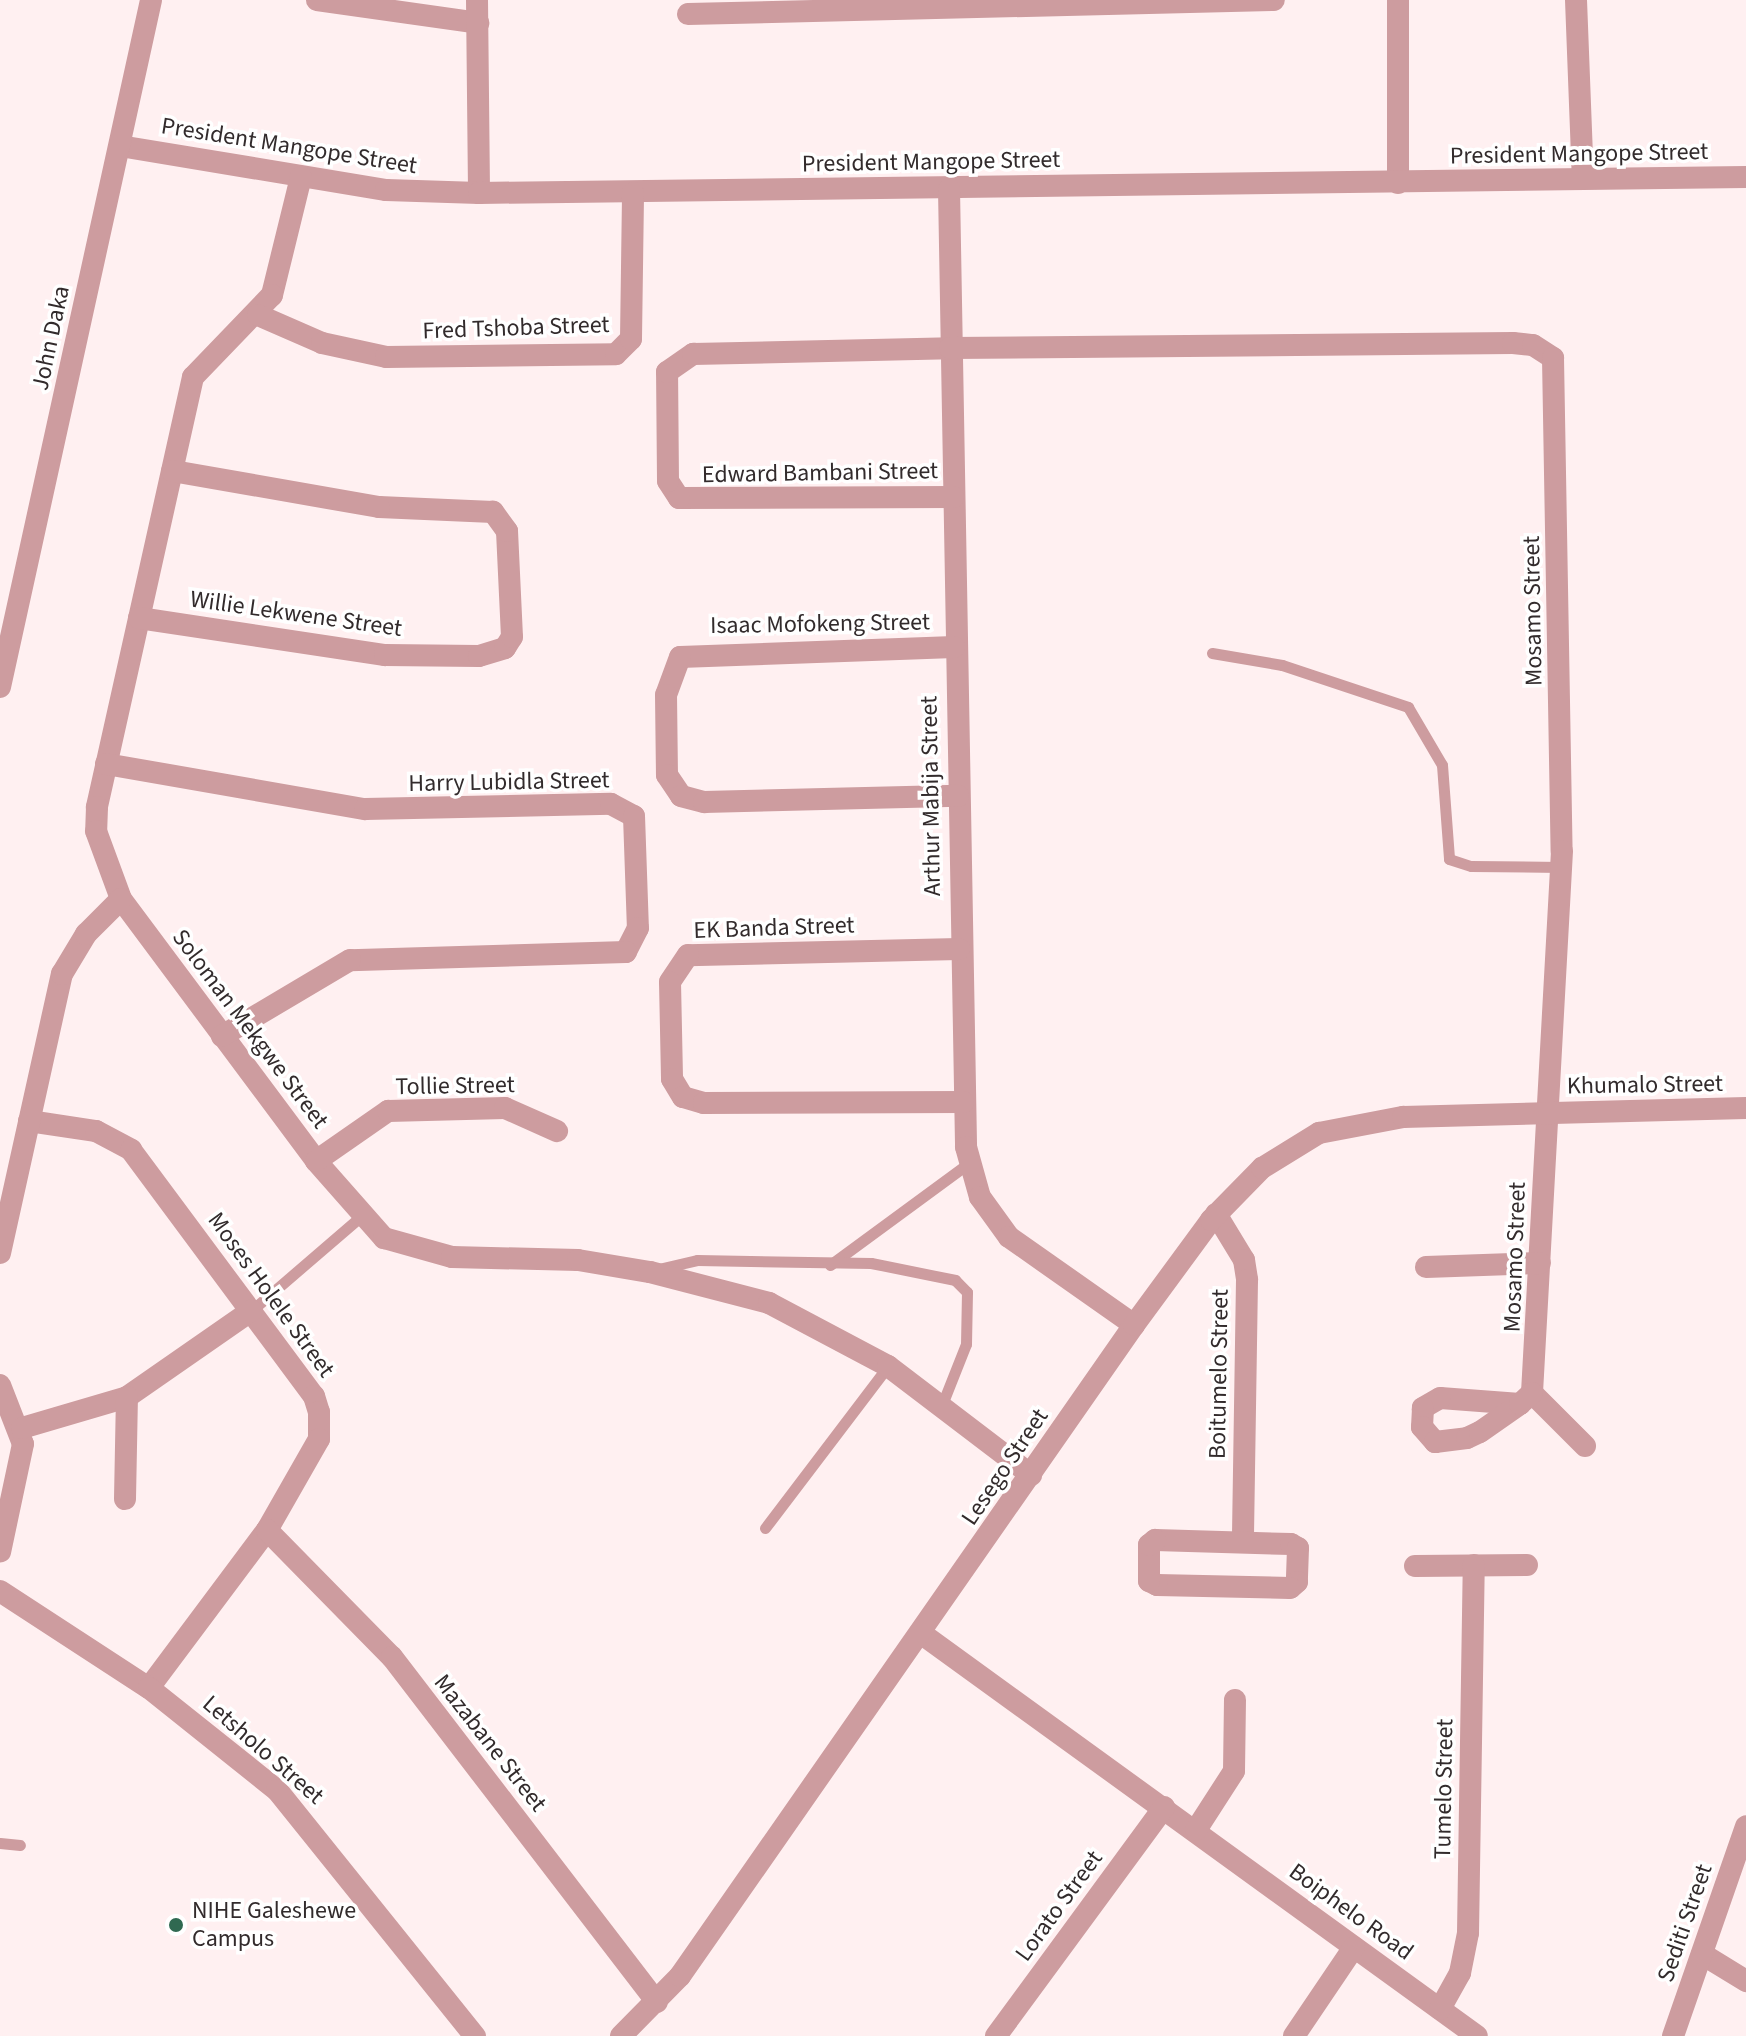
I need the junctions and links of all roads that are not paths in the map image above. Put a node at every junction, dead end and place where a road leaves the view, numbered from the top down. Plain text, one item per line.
1 (151, 0) edge
2 (317, 0) edge
3 (1274, 0) edge
4 (1398, 0) edge
5 (1576, 0) edge
6 (856, 5) edge
7 (478, 11) edge
8 (688, 14) dead end
9 (120, 146) junction
10 (301, 177) junction
11 (1746, 177) edge
12 (1583, 179) junction
13 (1398, 183) junction
14 (949, 189) junction
15 (479, 193) junction
16 (633, 193) junction
17 (258, 315) junction
18 (950, 348) junction
19 (172, 471) junction
20 (953, 497) junction
21 (139, 618) junction
22 (954, 647) junction
23 (1212, 653) dead end
24 (0, 687) edge
25 (106, 764) junction
26 (958, 796) junction
27 (1562, 867) junction
28 (121, 899) junction
29 (959, 949) junction
30 (222, 1036) junction
31 (963, 1102) junction
32 (1746, 1108) edge
33 (1545, 1113) junction
34 (29, 1121) junction
35 (557, 1131) dead end
36 (316, 1161) junction
37 (970, 1162) junction
38 (1216, 1214) junction
39 (360, 1217) junction
40 (0, 1253) edge
41 (1540, 1263) junction
42 (830, 1265) junction
43 (1426, 1267) dead end
44 (650, 1272) junction
45 (252, 1310) junction
46 (1134, 1325) junction
47 (888, 1366) junction
48 (0, 1385) edge
49 (127, 1397) junction
50 (941, 1408) junction
51 (22, 1428) junction
52 (1585, 1446) dead end
53 (1031, 1475) junction
54 (125, 1499) dead end
55 (765, 1528) dead end
56 (267, 1530) junction
57 (1243, 1542) junction
58 (0, 1552) edge
59 (1474, 1565) junction
60 (1527, 1565) dead end
61 (1415, 1566) dead end
62 (0, 1591) edge
63 (922, 1634) junction
64 (149, 1688) junction
65 (1235, 1700) dead end
66 (1164, 1807) junction
67 (1746, 1826) edge
68 (1196, 1830) junction
69 (0, 1843) edge
70 (20, 1845) dead end
71 (1354, 1947) junction
72 (1702, 1954) junction
73 (1746, 1981) edge
74 (657, 2002) junction
75 (1440, 2009) junction
76 (475, 2036) edge
77 (621, 2036) edge
78 (996, 2036) edge
79 (1294, 2036) edge
80 (1477, 2036) edge
81 (1673, 2036) edge

1 - 9 street, John Daka
2 - 7 street
3 - 6 street
4 - 13 street
5 - 12 street
6 - 8 street
7 - 15 street
9 - 10 street, President Mangope Street
9 - 24 street, John Daka
10 - 15 street, President Mangope Street
10 - 17 street, Soloman Mekgwe Street
11 - 12 street, President Mangope Street
12 - 13 street, President Mangope Street
13 - 14 street, President Mangope Street
14 - 16 street, President Mangope Street
14 - 18 street, Arthur Mabija Street
15 - 16 street, President Mangope Street
16 - 17 street, Fred Tshoba Street
17 - 19 street, Soloman Mekgwe Street
18 - 20 street, Arthur Mabija Street
18 - 20 street, Edward Bambani Street
18 - 27 street, Mosamo Street
19 - 21 street, Soloman Mekgwe Street
19 - 21 street, Willie Lekwene Street
20 - 22 street, Arthur Mabija Street
21 - 25 street, Soloman Mekgwe Street
22 - 26 street, Arthur Mabija Street
22 - 26 street, Isaac Mofokeng Street
23 - 27 lane
25 - 28 street, Soloman Mekgwe Street
25 - 30 street, Harry Lubidla Street
26 - 29 street, Arthur Mabija Street
27 - 33 street, Mosamo Street
28 - 30 street, Soloman Mekgwe Street
28 - 34 street
29 - 31 street, Arthur Mabija Street
29 - 31 street, EK Banda Street
30 - 36 street, Soloman Mekgwe Street
31 - 37 street, Arthur Mabija Street
32 - 33 street, Khumalo Street
33 - 38 street, Lesego Street
33 - 41 street, Mosamo Street
34 - 40 street
34 - 45 street, Moses Holele Street
35 - 36 street, Tollie Street
36 - 39 street, Soloman Mekgwe Street
37 - 42 lane
37 - 46 street, Arthur Mabija Street
38 - 46 street, Lesego Street
38 - 57 street, Boitumelo Street
39 - 44 street, Soloman Mekgwe Street
39 - 45 lane
41 - 43 street
41 - 52 street, Mosamo Street
42 - 44 lane
42 - 50 lane
44 - 47 street, Soloman Mekgwe Street
45 - 49 street
45 - 56 street, Moses Holele Street
46 - 53 street, Lesego Street
47 - 50 street, Soloman Mekgwe Street
47 - 55 lane
48 - 51 street
49 - 51 street
49 - 54 street
50 - 53 street, Soloman Mekgwe Street
51 - 58 street
53 - 63 street, Lesego Street
56 - 64 street, Moses Holele Street
56 - 74 street, Mazabane Street
57 - 57 street
59 - 60 street
59 - 61 street
59 - 75 street, Tumelo Street
62 - 64 street, Letsholo Street
63 - 66 street, Boiphelo Road
63 - 74 street, Lesego Street
64 - 76 street, Letsholo Street
65 - 68 street
66 - 68 street, Boiphelo Road
66 - 78 street, Lorato Street
67 - 72 street, Sediti Street
68 - 71 street, Boiphelo Road
69 - 70 lane
71 - 75 street, Boiphelo Road
71 - 79 street
72 - 73 street
72 - 81 street, Sediti Street
74 - 77 street, Lesego Street
75 - 80 street, Boiphelo Road

